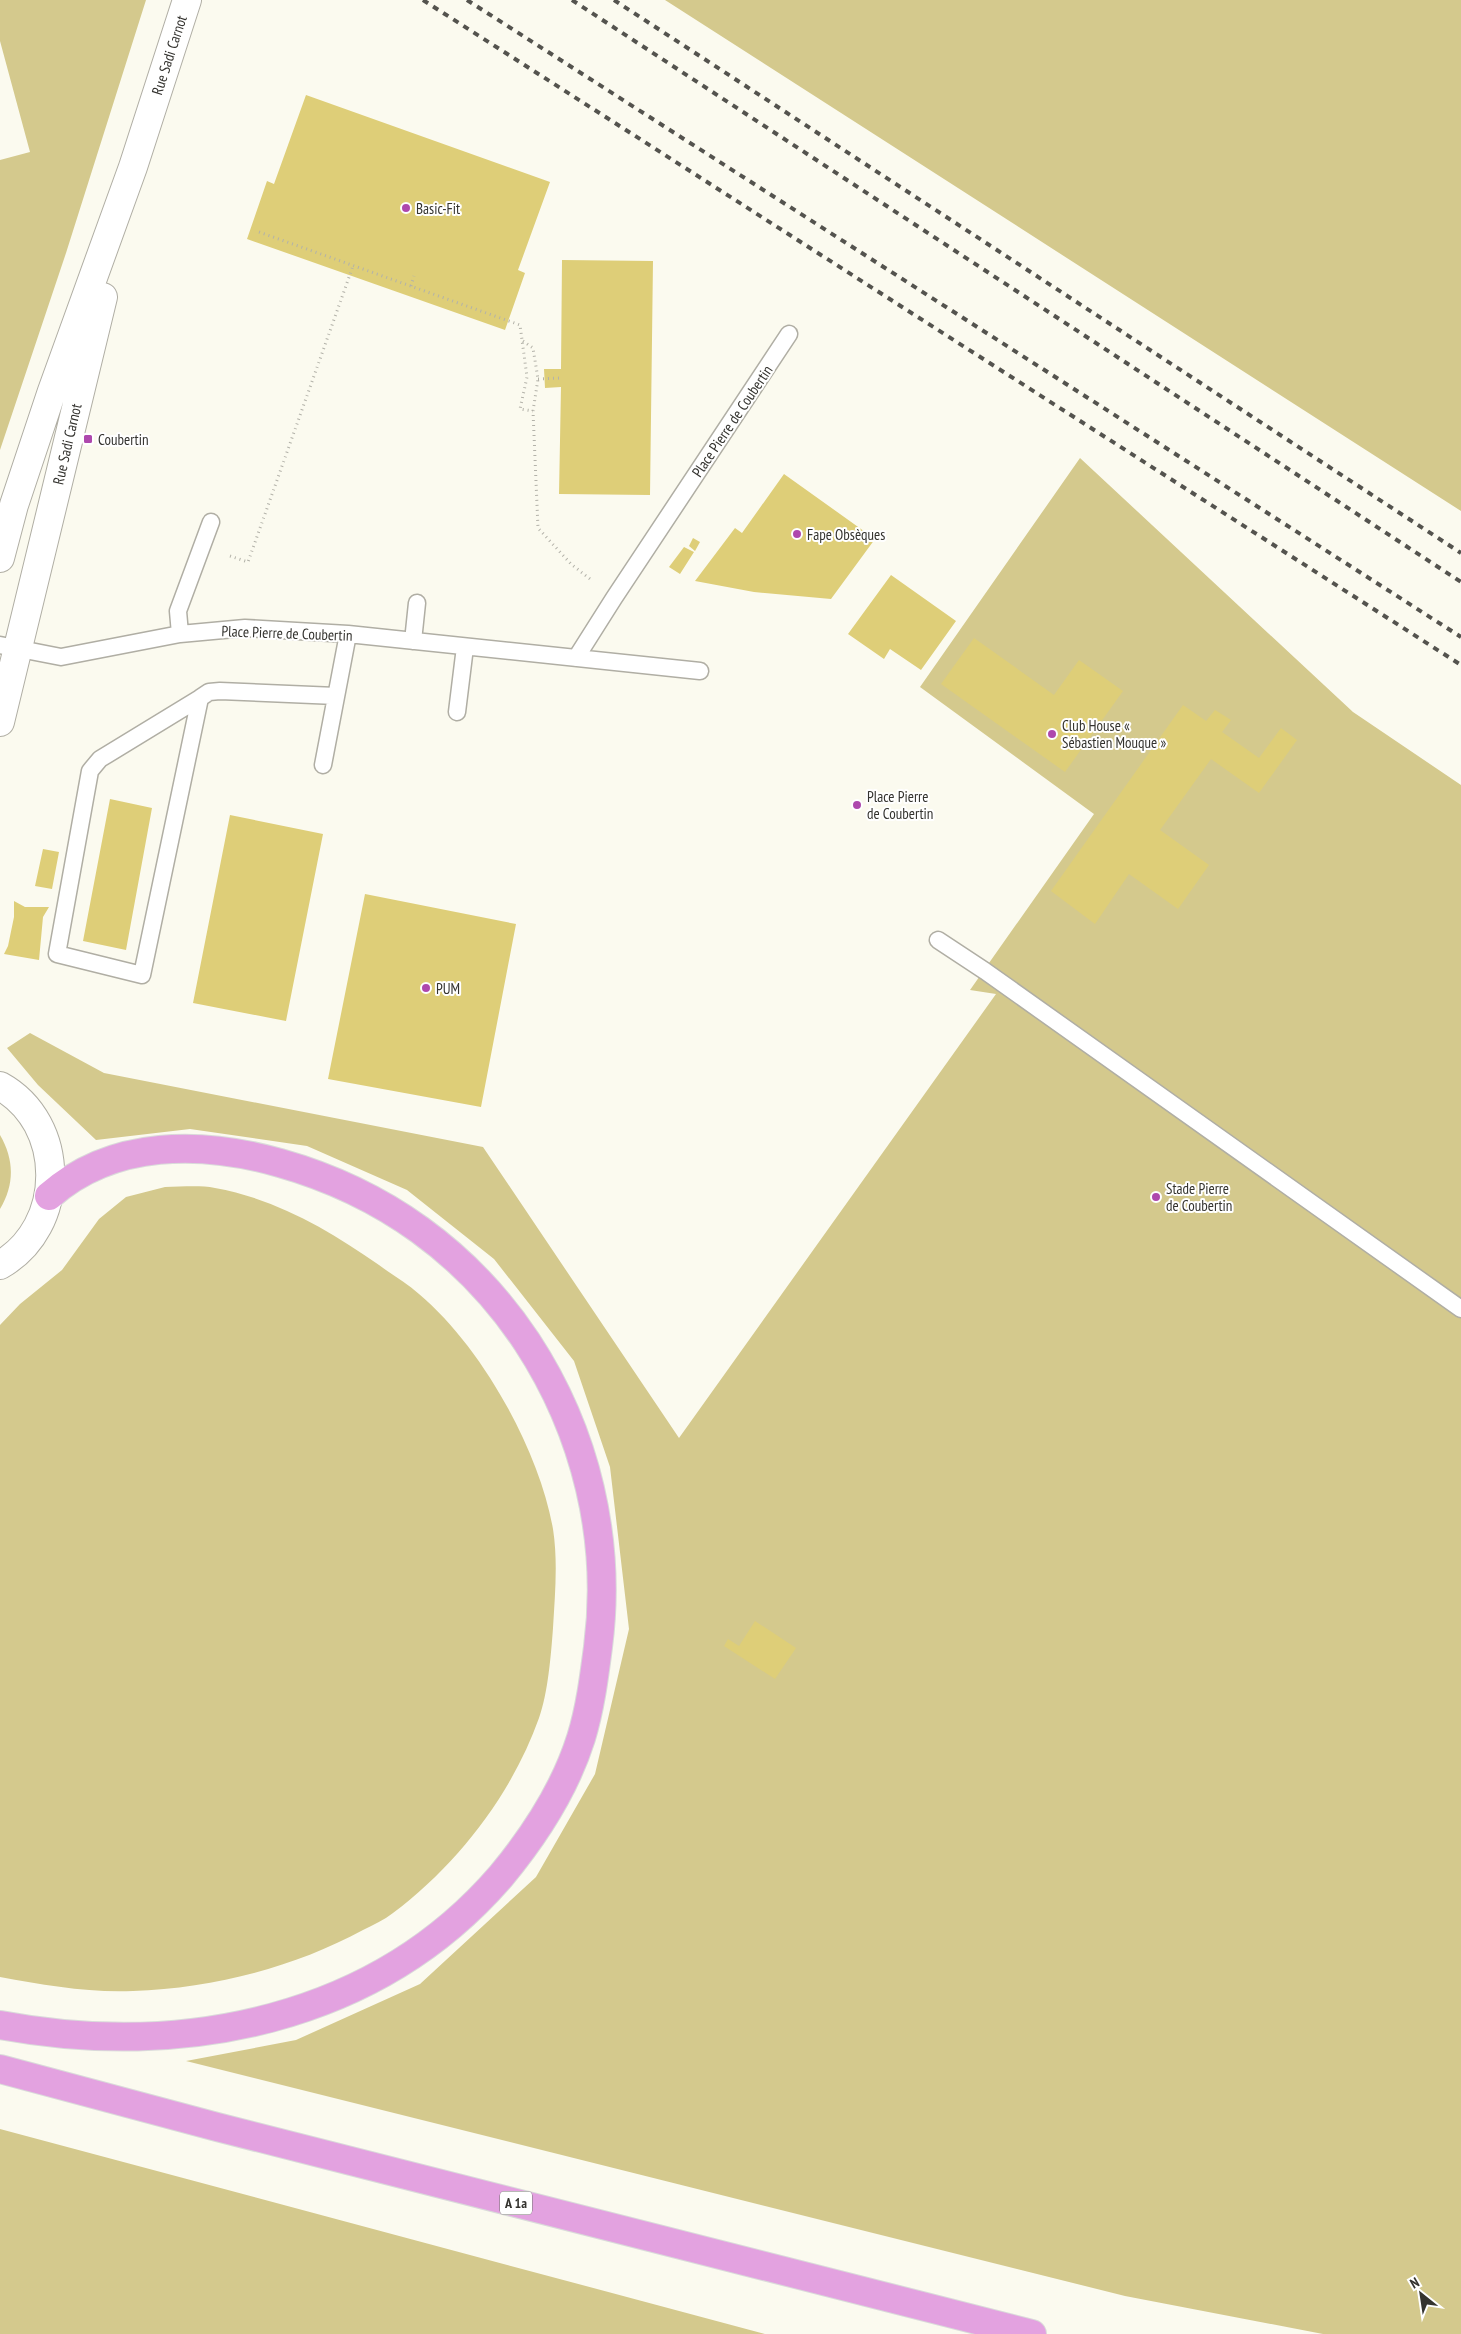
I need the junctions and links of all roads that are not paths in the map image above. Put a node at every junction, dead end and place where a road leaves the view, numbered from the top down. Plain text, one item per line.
1 (187, 0) edge
2 (133, 167) junction
3 (789, 334) dead end
4 (211, 522) dead end
5 (0, 558) edge
6 (417, 603) dead end
7 (180, 634) junction
8 (348, 634) junction
9 (413, 642) junction
10 (8, 647) edge
11 (465, 647) junction
12 (576, 658) junction
13 (700, 670) dead end
14 (336, 696) junction
15 (200, 698) junction
16 (457, 712) dead end
17 (0, 722) edge
18 (323, 764) dead end
19 (938, 940) dead end
20 (1, 1085) edge
21 (49, 1196) junction
22 (0, 1264) edge
23 (1461, 1309) edge
24 (0, 2025) edge
25 (0, 2069) edge
26 (1032, 2334) edge

1 - 2 main road, Rue Sadi Carnot
2 - 5 main road, Rue Sadi Carnot
2 - 10 main road, Rue Sadi Carnot
3 - 12 lane, Place Pierre de Coubertin
4 - 7 lane
6 - 9 lane
7 - 8 lane, Place Pierre de Coubertin
7 - 10 lane, Place Pierre de Coubertin
8 - 9 lane, Place Pierre de Coubertin
8 - 14 lane
9 - 11 lane, Place Pierre de Coubertin
10 - 17 main road, Rue Sadi Carnot
11 - 12 lane, Place Pierre de Coubertin
11 - 16 lane
12 - 13 lane, Place Pierre de Coubertin
14 - 15 lane
14 - 18 lane
15 - 15 lane
19 - 23 lane
20 - 21 main road
21 - 22 main road
21 - 24 highway
25 - 26 highway, A 1a

